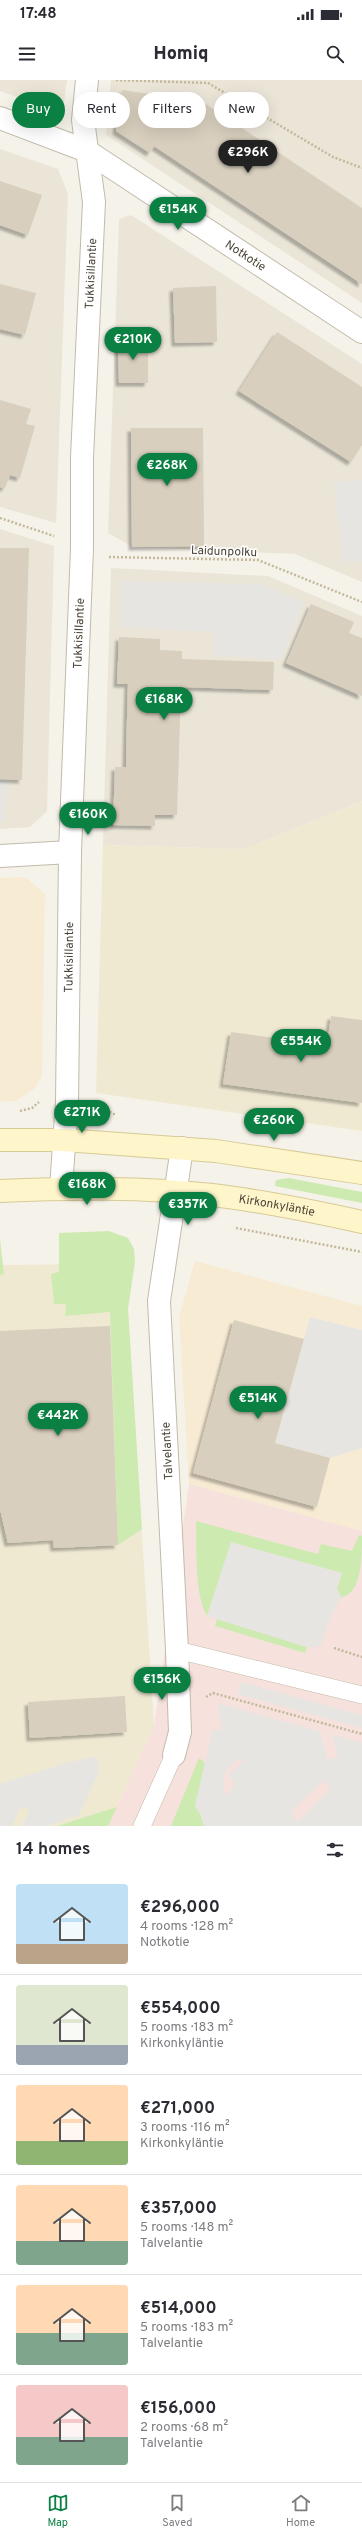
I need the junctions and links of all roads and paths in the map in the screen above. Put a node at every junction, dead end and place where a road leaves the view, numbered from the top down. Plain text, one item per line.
1 (87, 80) edge
2 (116, 80) edge
3 (209, 81) edge
4 (0, 118) edge
5 (87, 151) junction
6 (362, 168) edge
7 (362, 332) edge
8 (0, 518) edge
9 (61, 538) dead end
10 (102, 557) dead end
11 (362, 602) edge
12 (70, 852) junction
13 (0, 856) edge
14 (40, 1101) dead end
15 (15, 1113) dead end
16 (0, 1140) edge
17 (64, 1140) junction
18 (182, 1148) junction
19 (362, 1173) edge
20 (61, 1188) junction
21 (0, 1191) edge
22 (174, 1192) junction
23 (362, 1222) edge
24 (334, 1648) dead end
25 (177, 1650) junction
26 (362, 1657) edge
27 (362, 1695) edge
28 (200, 1700) dead end
29 (362, 1734) edge
30 (174, 1755) joint
31 (142, 1826) edge

1 - 5 street, Tukkisillantie
2 - 3 path
3 - 6 path
4 - 5 street, Notkotie
5 - 7 street, Notkotie
5 - 12 street, Tukkisillantie
8 - 9 path
10 - 11 path, Laidunpolku
12 - 13 street
12 - 17 street, Tukkisillantie
14 - 15 path
16 - 17 main road
17 - 18 main road
17 - 20 street, Tukkisillantie
18 - 19 main road
18 - 22 street, Talvelantie
20 - 21 main road, Kirkonkyläntie
20 - 22 main road, Kirkonkyläntie
22 - 23 main road, Kirkonkyläntie
22 - 25 street, Talvelantie
24 - 26 path
25 - 27 lane
25 - 30 street, Talvelantie
28 - 29 path
30 - 31 lane

